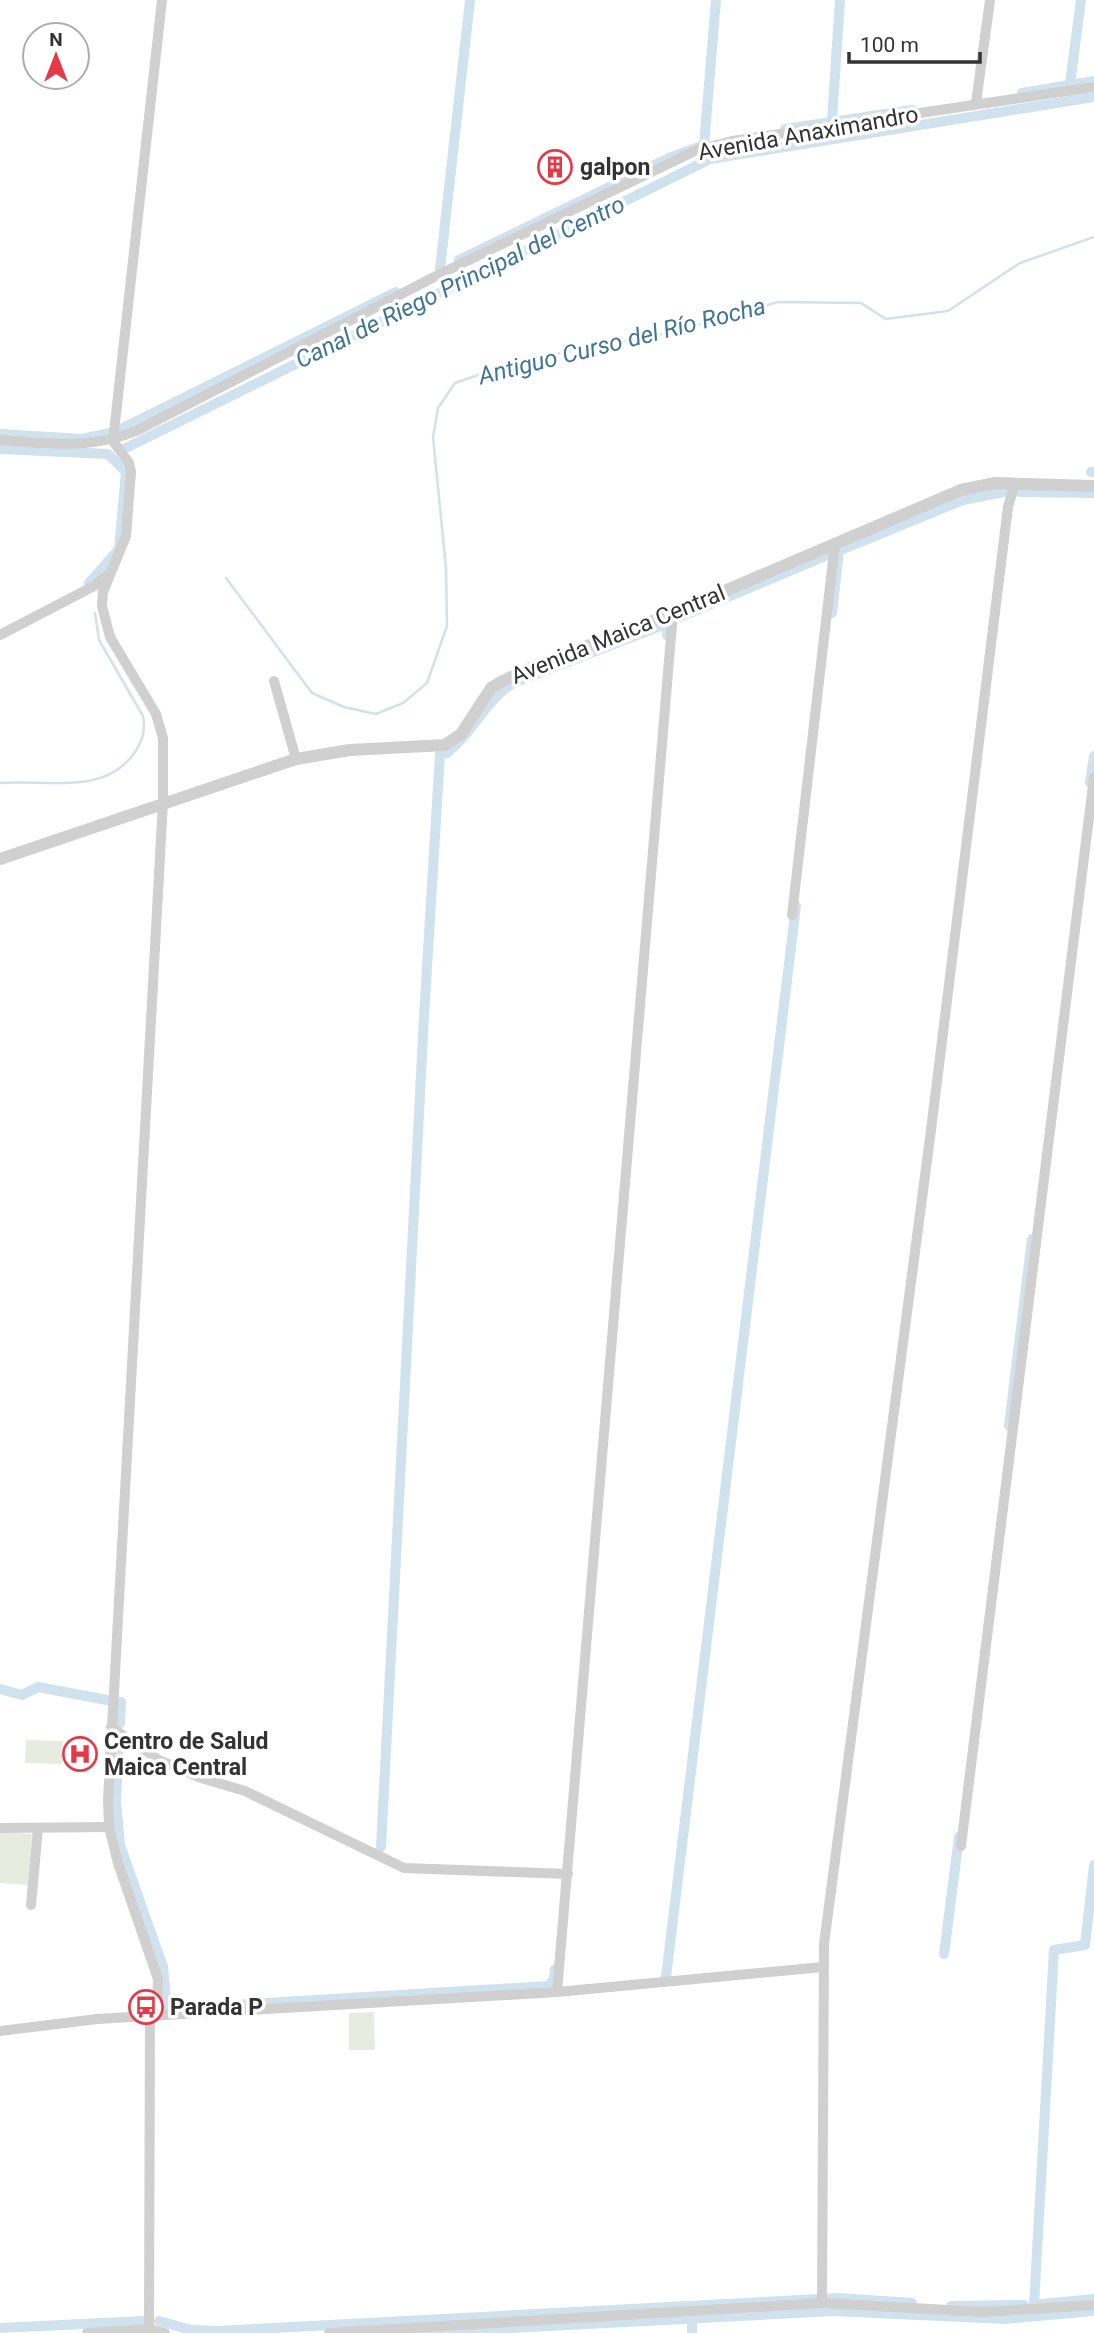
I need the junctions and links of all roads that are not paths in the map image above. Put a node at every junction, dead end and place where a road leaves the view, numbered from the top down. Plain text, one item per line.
1 (162, 0) edge
2 (990, 0) edge
3 (1094, 87) edge
4 (975, 103) junction
5 (0, 440) edge
6 (113, 441) junction
7 (1014, 483) junction
8 (1094, 486) edge
9 (835, 542) junction
10 (112, 571) junction
11 (673, 613) junction
12 (0, 635) edge
13 (274, 681) dead end
14 (296, 759) junction
15 (1094, 777) edge
16 (163, 802) junction
17 (0, 859) edge
18 (792, 915) dead end
19 (111, 1727) junction
20 (0, 1828) edge
21 (38, 1828) junction
22 (109, 1828) junction
23 (961, 1846) dead end
24 (568, 1874) junction
25 (31, 1905) dead end
26 (823, 1967) junction
27 (557, 1992) junction
28 (153, 2015) junction
29 (0, 2031) edge
30 (822, 2303) junction
31 (1094, 2305) edge
32 (149, 2329) junction
33 (88, 2333) edge
34 (165, 2333) edge
35 (329, 2333) edge

1 - 6 street
2 - 4 street
3 - 4 street, Avenida Anaximandro
4 - 6 street, Avenida Anaximandro
5 - 6 street, Avenida Anaximandro
6 - 10 street
7 - 8 street, Avenida Maica Central
7 - 9 street, Avenida Maica Central
7 - 26 street
9 - 11 street, Avenida Maica Central
9 - 18 street
10 - 12 street
10 - 16 street
11 - 14 street, Avenida Maica Central
11 - 24 street
13 - 14 street
14 - 16 street, Avenida Maica Central
15 - 23 street
16 - 17 street, Avenida Maica Central
16 - 19 street
19 - 22 street
19 - 24 street
20 - 21 street
21 - 22 street
21 - 25 street
22 - 28 street
24 - 27 street
26 - 27 street
26 - 30 street
27 - 28 street
28 - 29 street
28 - 32 street
30 - 31 street
30 - 35 street
32 - 33 street
32 - 34 street

